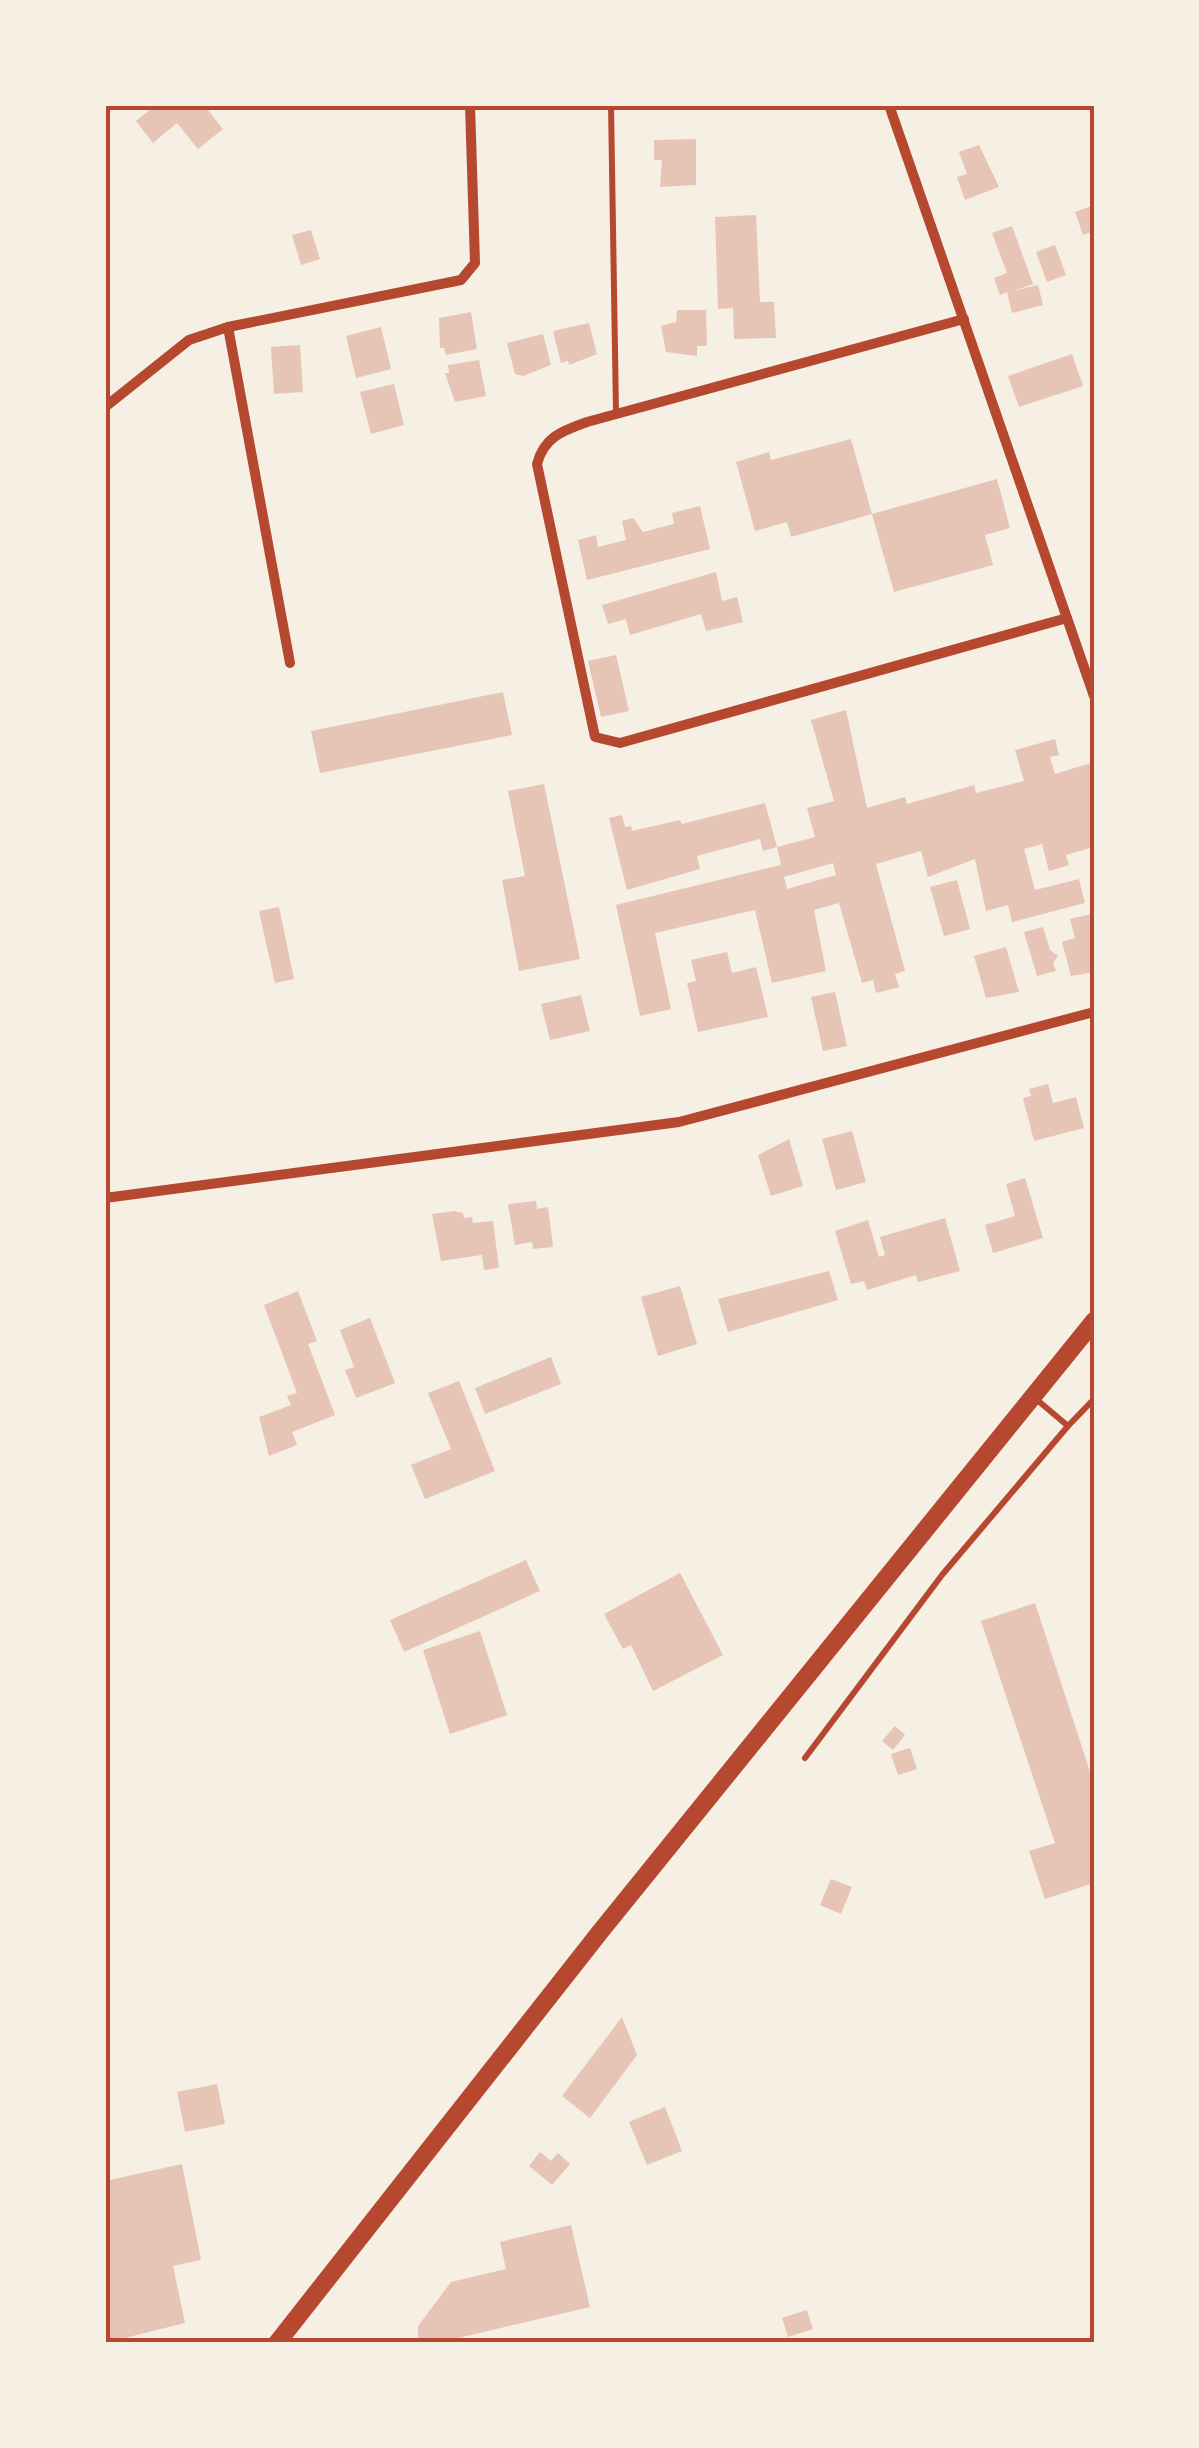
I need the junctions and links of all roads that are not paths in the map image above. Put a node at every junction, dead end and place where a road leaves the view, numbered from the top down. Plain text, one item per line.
1 (470, 105) edge
2 (611, 105) edge
3 (888, 105) edge
4 (964, 319) junction
5 (228, 326) junction
6 (105, 407) edge
7 (616, 414) junction
8 (1067, 618) junction
9 (290, 662) dead end
10 (1094, 696) edge
11 (1094, 1012) edge
12 (105, 1198) edge
13 (1094, 1321) edge
14 (1032, 1396) junction
15 (1094, 1400) edge
16 (1068, 1426) junction
17 (805, 1758) dead end
18 (277, 2343) edge

1 - 5 street
2 - 7 lane
3 - 4 street
4 - 7 street
4 - 8 street
5 - 6 street
5 - 9 street
7 - 8 street
8 - 10 street
11 - 12 street
13 - 14 main road
14 - 16 lane
14 - 18 main road
15 - 16 lane
16 - 17 lane

